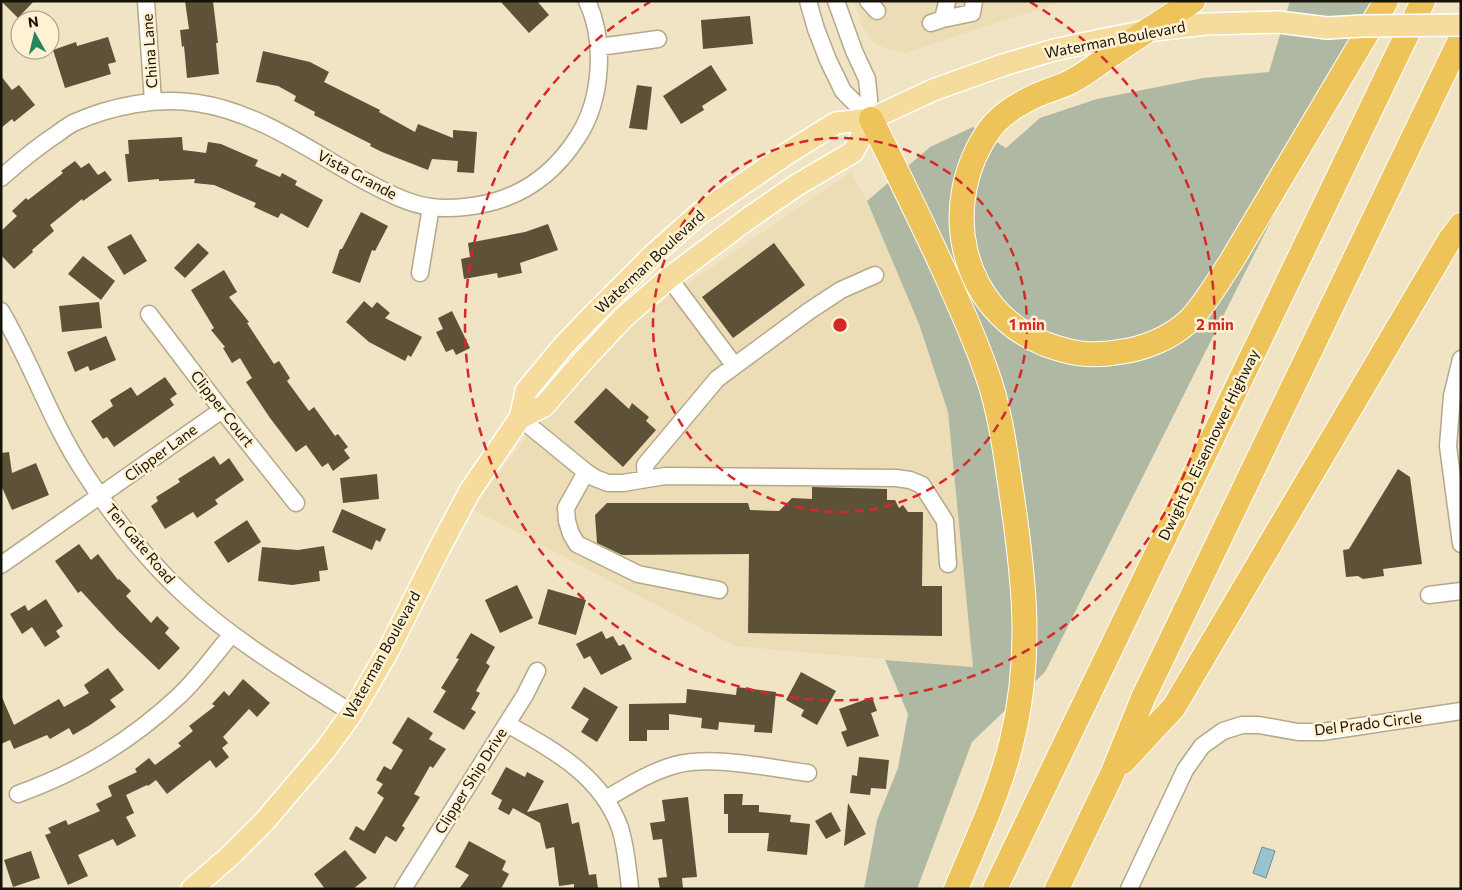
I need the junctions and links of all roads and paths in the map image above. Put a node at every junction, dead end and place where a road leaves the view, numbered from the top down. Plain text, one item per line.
1 (146, 1) edge
2 (587, 1) edge
3 (808, 1) edge
4 (836, 1) edge
5 (974, 1) edge
6 (1194, 1) edge
7 (1386, 1) edge
8 (1423, 1) edge
9 (947, 2) edge
10 (1461, 25) edge
11 (1146, 31) junction
12 (1461, 38) edge
13 (658, 40) dead end
14 (599, 47) junction
15 (153, 101) junction
16 (871, 119) junction
17 (1, 178) edge
18 (431, 207) junction
19 (1461, 225) edge
20 (420, 273) dead end
21 (875, 275) dead end
22 (669, 278) junction
23 (1, 311) edge
24 (149, 314) dead end
25 (1461, 359) edge
26 (734, 365) junction
27 (222, 410) junction
28 (520, 418) junction
29 (586, 472) junction
30 (646, 479) junction
31 (100, 497) junction
32 (296, 503) dead end
33 (1461, 544) edge
34 (948, 564) dead end
35 (1, 565) edge
36 (719, 590) dead end
37 (1461, 591) edge
38 (1429, 596) dead end
39 (232, 634) junction
40 (537, 671) dead end
41 (1461, 711) edge
42 (352, 713) junction
43 (507, 724) junction
44 (808, 772) dead end
45 (1113, 772) junction
46 (18, 794) dead end
47 (606, 799) junction
48 (192, 889) edge
49 (402, 889) edge
50 (630, 889) edge
51 (956, 889) edge
52 (995, 889) edge
53 (1057, 889) edge
54 (1129, 889) edge

1 - 15 street, China Lane
2 - 14 street, Vista Grande
3 - 16 street
4 - 16 street
5 - 9 street
6 - 11 highway
7 - 11 highway
8 - 52 highway, Dwight D. Eisenhower Highway
10 - 11 main road, Waterman Boulevard, bridge
11 - 16 main road, Waterman Boulevard
12 - 45 highway
13 - 14 street
14 - 18 street, Vista Grande
15 - 17 street, Vista Grande
15 - 18 street, Vista Grande
16 - 22 main road, Waterman Boulevard
16 - 28 main road, Waterman Boulevard
16 - 51 highway
18 - 20 street
19 - 45 highway
21 - 26 street
22 - 26 street
22 - 28 main road, Waterman Boulevard
23 - 31 street, Ten Gate Road
24 - 27 street, Clipper Court
25 - 33 street
26 - 30 street
27 - 31 street, Clipper Lane
27 - 32 street, Clipper Court
28 - 29 street
28 - 42 main road, Waterman Boulevard
29 - 30 street
29 - 36 street
30 - 34 street
31 - 35 street, Clipper Lane
31 - 39 street, Ten Gate Road
37 - 38 street
39 - 42 street, Ten Gate Road
39 - 46 street
40 - 43 street, Clipper Ship Drive
41 - 54 street, Del Prado Circle
42 - 48 main road, Waterman Boulevard
43 - 47 street
43 - 49 street, Clipper Ship Drive
44 - 47 street
45 - 53 highway
47 - 50 street

